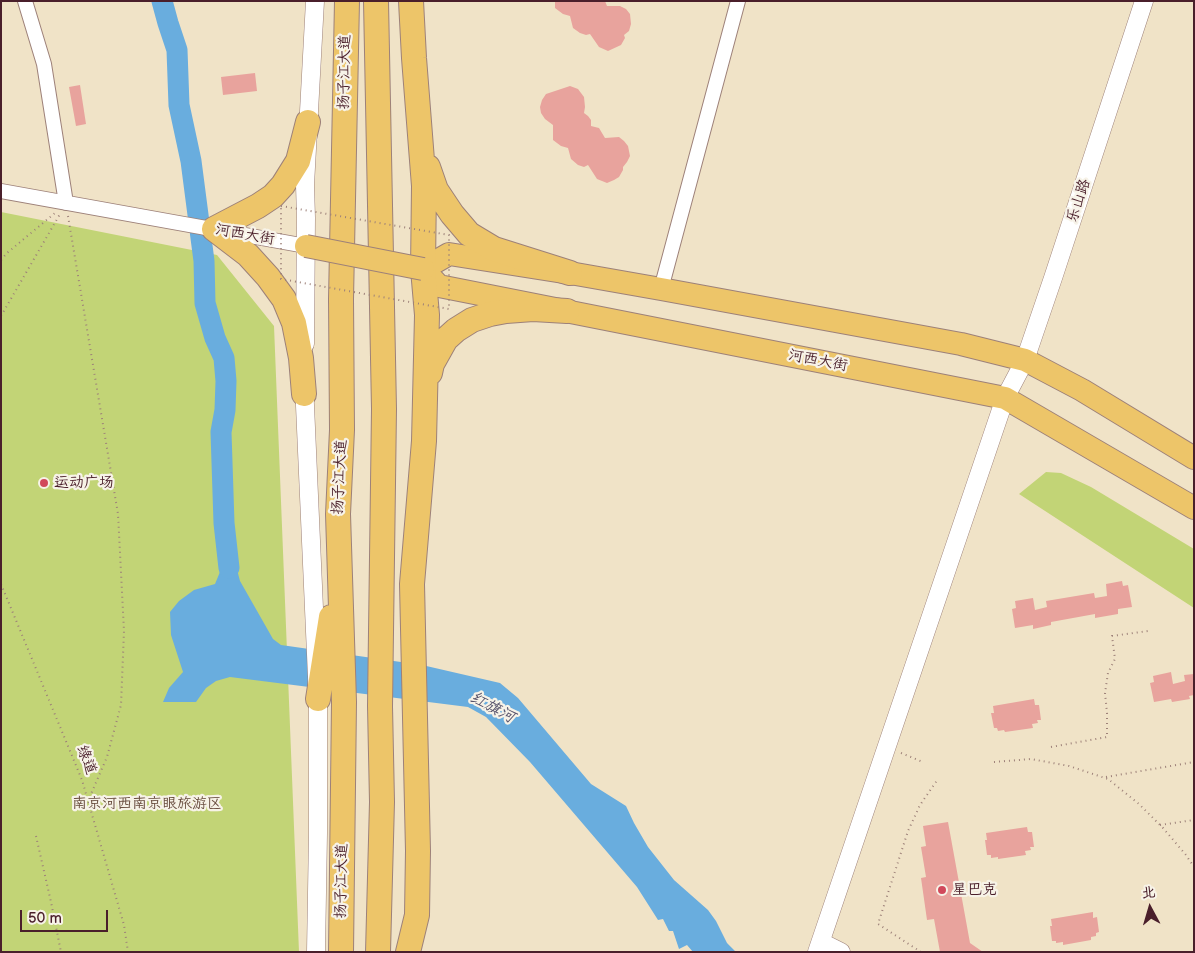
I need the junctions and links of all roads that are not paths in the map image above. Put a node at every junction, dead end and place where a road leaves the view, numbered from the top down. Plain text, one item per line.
1 (25, 1) edge
2 (315, 1) edge
3 (347, 1) edge
4 (376, 1) edge
5 (411, 1) edge
6 (738, 1) edge
7 (1144, 1) edge
8 (308, 122) junction
9 (420, 141) junction
10 (1, 191) edge
11 (66, 203) junction
12 (213, 229) junction
13 (306, 246) junction
14 (423, 269) junction
15 (570, 273) junction
16 (661, 288) junction
17 (567, 311) junction
18 (1025, 360) junction
19 (304, 394) junction
20 (1005, 398) junction
21 (425, 404) junction
22 (1194, 458) edge
23 (1194, 508) edge
24 (328, 642) junction
25 (318, 699) joint
26 (417, 915) junction
27 (819, 947) edge
28 (316, 952) edge
29 (341, 952) edge
30 (378, 952) edge
31 (408, 952) edge
32 (414, 952) edge
33 (841, 952) edge

1 - 11 street
2 - 8 street
3 - 24 highway, 扬子江大道
4 - 30 highway, 扬子江大道
5 - 9 highway
6 - 16 street
7 - 18 street, 乐山路
8 - 12 highway
8 - 13 street
9 - 14 highway
9 - 15 highway
10 - 11 street, 河西大街
11 - 12 street, 河西大街
12 - 13 street, 河西大街
12 - 19 highway
13 - 14 main road, 河西大街, bridge
13 - 19 street
14 - 15 main road
14 - 17 main road, 河西大街
14 - 21 highway
15 - 16 main road
16 - 18 main road
17 - 20 main road, 河西大街
17 - 21 highway
18 - 20 street, 乐山路
18 - 22 main road
19 - 24 street
20 - 23 main road, 河西大街
20 - 27 street, 乐山路
21 - 26 highway
24 - 25 highway
24 - 29 highway, 扬子江大道
25 - 28 street
26 - 31 highway
26 - 32 street
27 - 33 street

